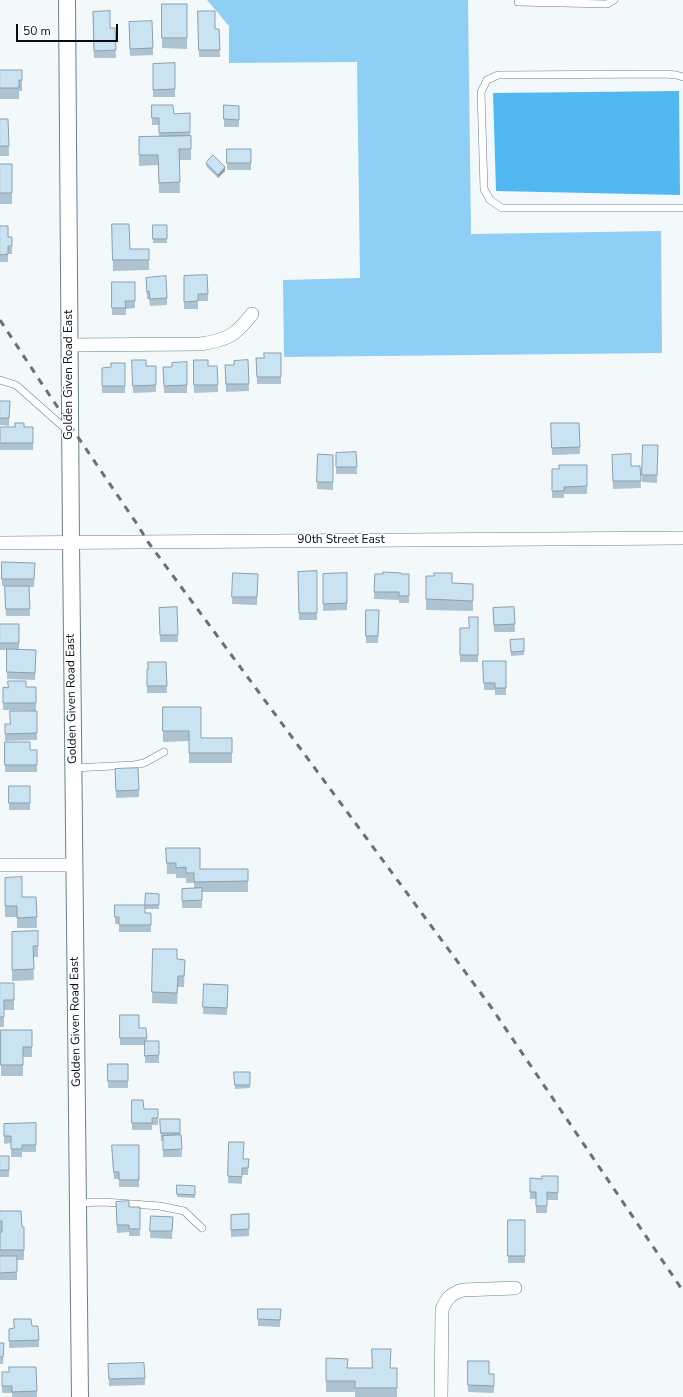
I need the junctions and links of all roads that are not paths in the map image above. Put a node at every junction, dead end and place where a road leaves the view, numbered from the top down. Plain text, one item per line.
1 (66, 0) edge
2 (614, 0) edge
3 (518, 2) dead end
4 (683, 77) edge
5 (683, 208) edge
6 (252, 314) dead end
7 (69, 345) junction
8 (0, 380) edge
9 (70, 432) junction
10 (683, 538) edge
11 (0, 543) edge
12 (70, 543) junction
13 (164, 752) dead end
14 (73, 768) junction
15 (0, 865) edge
16 (74, 865) junction
17 (78, 1203) junction
18 (202, 1228) dead end
19 (515, 1288) dead end
20 (80, 1397) edge
21 (441, 1397) edge

1 - 7 street, Golden Given Road East
2 - 3 lane
4 - 5 lane
6 - 7 street
7 - 9 street, Golden Given Road East
8 - 9 lane
9 - 12 street, Golden Given Road East
10 - 12 street, 90th Street East
11 - 12 street, 90th Street East
12 - 14 street, Golden Given Road East
13 - 14 lane
14 - 16 street, Golden Given Road East
15 - 16 street
16 - 17 street, Golden Given Road East
17 - 18 lane
17 - 20 street, Golden Given Road East
19 - 21 street

